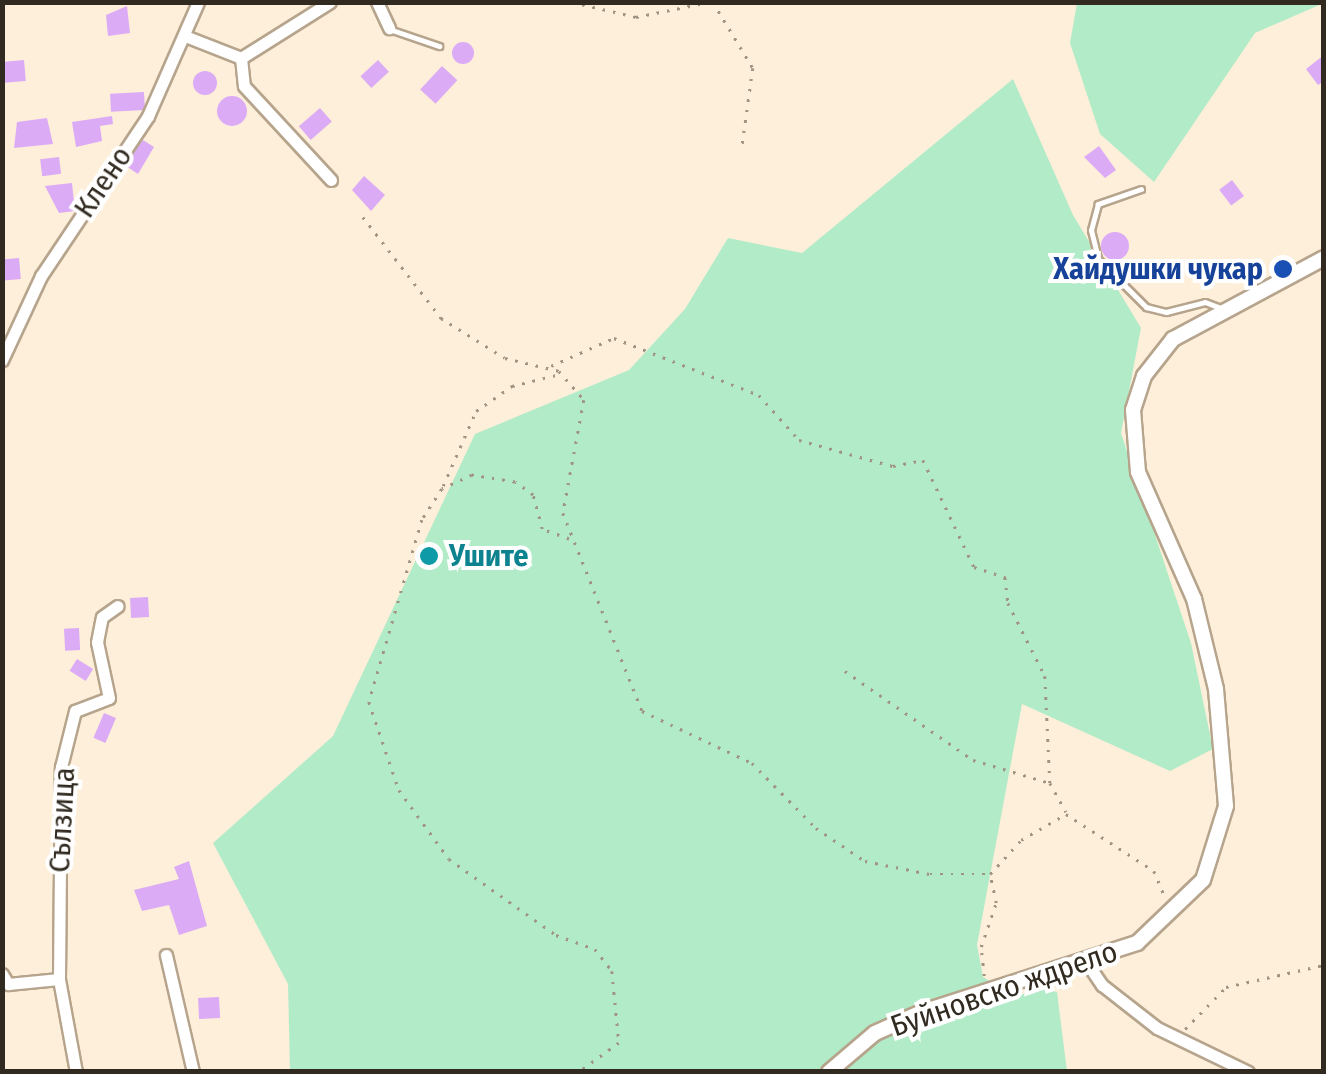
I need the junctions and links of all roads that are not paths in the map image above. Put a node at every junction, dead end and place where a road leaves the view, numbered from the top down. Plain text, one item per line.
1 (198, 2) edge
2 (330, 2) edge
3 (376, 2) edge
4 (389, 28) joint
5 (185, 36) junction
6 (439, 46) dead end
7 (242, 58) junction
8 (331, 180) dead end
9 (1141, 188) dead end
10 (1324, 258) edge
11 (1224, 309) junction
12 (2, 360) edge
13 (118, 606) dead end
14 (166, 955) dead end
15 (1087, 963) junction
16 (2, 974) edge
17 (60, 979) junction
18 (76, 1072) edge
19 (193, 1072) edge
20 (829, 1072) edge
21 (1248, 1072) edge

1 - 5 street, Клено
2 - 7 street
3 - 4 street
4 - 6 lane
5 - 7 street
5 - 12 street, Клено
7 - 8 street
9 - 11 lane
10 - 11 street, Буйновско ждрело
11 - 15 street, Буйновско ждрело
13 - 17 street, Сълзица
14 - 19 street
15 - 20 street, Буйновско ждрело
15 - 21 street
16 - 17 street
17 - 18 street, Сълзица

